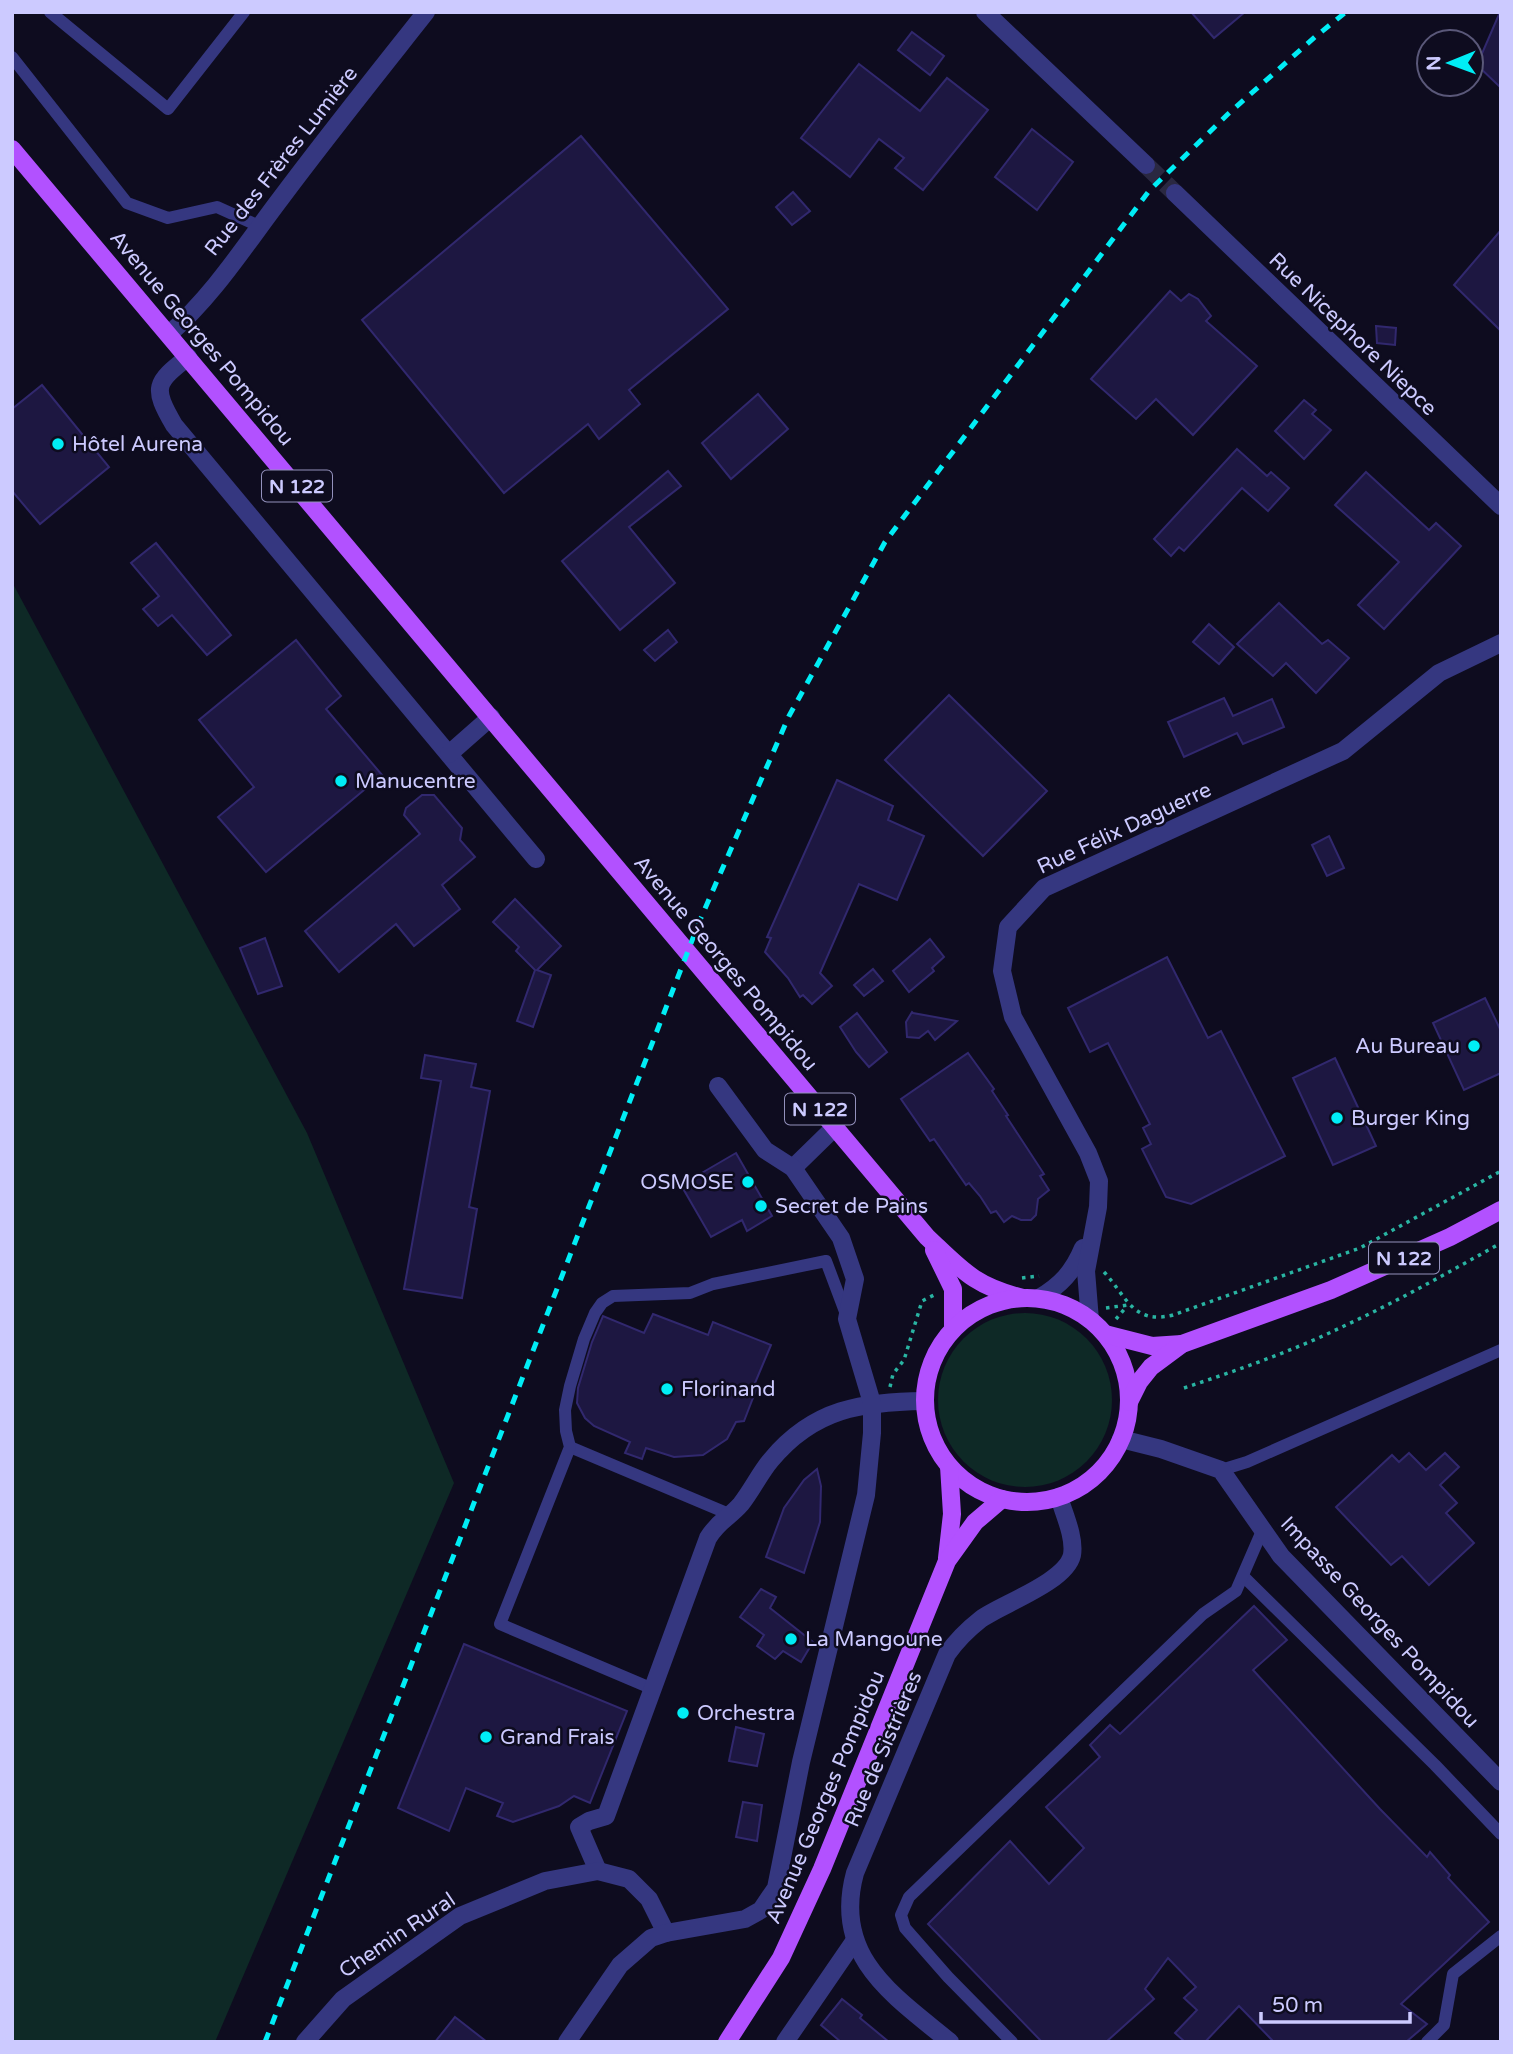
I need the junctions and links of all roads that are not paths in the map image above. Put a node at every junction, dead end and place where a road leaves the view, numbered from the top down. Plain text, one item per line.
1 (50, 12) edge
2 (244, 12) edge
3 (426, 12) edge
4 (985, 12) edge
5 (12, 57) edge
6 (12, 149) edge
7 (1146, 165) tunnel mouth
8 (1175, 194) tunnel mouth
9 (259, 226) junction
10 (169, 334) junction
11 (188, 357) junction
12 (1501, 506) edge
13 (1501, 643) edge
14 (491, 717) junction
15 (449, 754) junction
16 (536, 859) dead end
17 (718, 1086) dead end
18 (835, 1127) junction
19 (793, 1168) junction
20 (1501, 1210) edge
21 (1096, 1219) junction
22 (927, 1237) junction
23 (1031, 1298) junction
24 (847, 1318) junction
25 (1090, 1320) junction
26 (953, 1329) junction
27 (1105, 1335) junction
28 (1182, 1344) junction
29 (1501, 1350) edge
30 (925, 1401) junction
31 (1129, 1402) junction
32 (872, 1403) junction
33 (1121, 1439) junction
34 (570, 1447) junction
35 (949, 1466) junction
36 (1221, 1470) junction
37 (1059, 1497) junction
38 (1002, 1499) junction
39 (729, 1514) junction
40 (1262, 1531) junction
41 (947, 1562) junction
42 (1243, 1576) junction
43 (653, 1689) junction
44 (1501, 1782) edge
45 (1501, 1834) edge
46 (598, 1871) junction
47 (666, 1933) junction
48 (1501, 1936) edge
49 (855, 1940) junction
50 (305, 2042) edge
51 (568, 2042) edge
52 (727, 2042) edge
53 (785, 2042) edge
54 (950, 2042) edge
55 (1012, 2042) edge
56 (1427, 2042) edge

1 - 2 lane
3 - 9 street, Rue des Frères Lumière
4 - 7 street
5 - 9 lane
6 - 10 main road, Avenue Georges Pompidou / N 122
8 - 12 street, Rue Nicephore Niepce
9 - 10 street, Rue des Frères Lumière
10 - 11 main road, Avenue Georges Pompidou / N 122
11 - 14 main road, Avenue Georges Pompidou / N 122
11 - 15 street
13 - 21 street, Rue Félix Daguerre
14 - 15 street
14 - 18 main road, Avenue Georges Pompidou / N 122
15 - 16 street
17 - 19 street
18 - 19 street
18 - 22 main road, Avenue Georges Pompidou / N 122
19 - 24 street
20 - 28 main road, N 122
21 - 23 street, Rue Félix Daguerre
21 - 25 street, Rue Félix Daguerre
22 - 23 main road, Avenue Georges Pompidou / N 122
22 - 26 main road, Avenue Georges Pompidou
23 - 25 main road
23 - 26 main road
24 - 32 street
24 - 34 lane
25 - 27 main road
26 - 30 main road
27 - 28 main road, N 122
27 - 31 main road
28 - 31 main road, N 122
29 - 36 lane
30 - 32 street
30 - 35 main road
31 - 33 main road
32 - 39 street
32 - 47 street
33 - 36 street
33 - 37 main road
34 - 39 lane
34 - 43 lane
35 - 38 main road
35 - 41 main road
36 - 40 street, Impasse Georges Pompidou
37 - 38 main road
37 - 49 street, Rue de Sistrières
38 - 41 main road
39 - 43 street
40 - 42 lane
40 - 44 street, Impasse Georges Pompidou
41 - 52 main road, Avenue Georges Pompidou
42 - 45 lane
42 - 55 lane
43 - 46 street
46 - 47 street, Chemin Rural
46 - 50 street, Chemin Rural
47 - 51 street
48 - 56 lane
49 - 53 street
49 - 54 street, Rue de Sistrières

